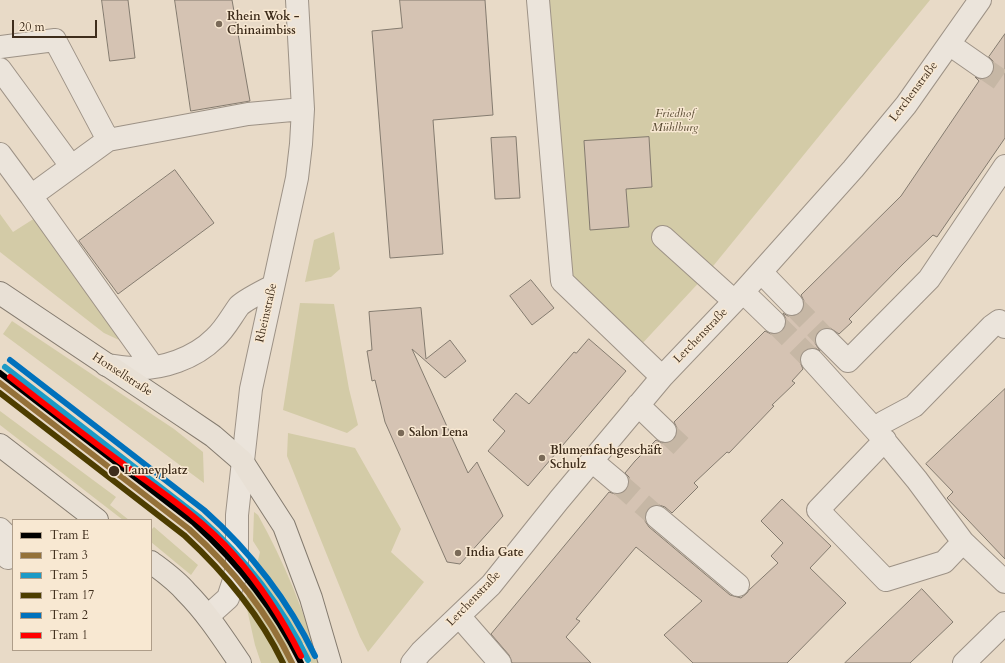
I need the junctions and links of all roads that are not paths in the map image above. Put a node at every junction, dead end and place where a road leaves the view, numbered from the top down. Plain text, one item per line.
1 (297, 0) edge
2 (538, 0) edge
3 (980, 0) edge
4 (949, 44) junction
5 (0, 47) edge
6 (982, 67) tunnel mouth
7 (0, 70) edge
8 (303, 109) junction
9 (108, 140) junction
10 (0, 154) edge
11 (71, 166) junction
12 (1005, 166) edge
13 (31, 196) junction
14 (663, 237) dead end
15 (761, 272) junction
16 (273, 286) junction
17 (0, 293) edge
18 (738, 296) junction
19 (792, 304) tunnel mouth
20 (774, 322) tunnel mouth
21 (1005, 326) edge
22 (828, 340) tunnel mouth
23 (812, 360) tunnel mouth
24 (106, 365) junction
25 (154, 367) junction
26 (662, 377) junction
27 (638, 405) junction
28 (665, 431) tunnel mouth
29 (880, 435) junction
30 (0, 445) edge
31 (242, 461) junction
32 (592, 461) junction
33 (618, 482) tunnel mouth
34 (657, 517) tunnel mouth
35 (96, 519) edge
36 (0, 529) edge
37 (963, 542) junction
38 (8, 558) dead end
39 (152, 563) edge
40 (1005, 582) edge
41 (738, 585) dead end
42 (208, 616) junction
43 (459, 616) junction
44 (1005, 623) edge
45 (240, 663) edge
46 (330, 663) edge
47 (412, 663) edge
48 (500, 663) edge
49 (964, 663) edge

1 - 8 street, Rheinstraße
2 - 26 street
3 - 4 street, Lerchenstraße
4 - 6 street
4 - 15 street, Lerchenstraße
5 - 9 street
7 - 11 street
8 - 9 street
8 - 16 street, Rheinstraße
9 - 11 street
10 - 13 street
11 - 13 street
12 - 22 street
13 - 25 street
14 - 18 street
15 - 18 street, Lerchenstraße
15 - 19 street
16 - 25 street
16 - 31 street, Rheinstraße
17 - 24 main road, Honsellstraße
18 - 20 street
18 - 26 street, Lerchenstraße
21 - 29 street
23 - 29 street
24 - 25 street
24 - 31 main road, Honsellstraße
26 - 27 street, Lerchenstraße
27 - 28 street
27 - 32 street, Lerchenstraße
29 - 37 street
29 - 37 street
30 - 35 main road
31 - 42 street, Rheinstraße
31 - 46 main road
32 - 33 street
32 - 43 street, Lerchenstraße
34 - 41 street
36 - 38 street
37 - 40 street
39 - 42 main road
42 - 45 main road
43 - 47 street, Lerchenstraße
43 - 48 street
44 - 49 street

